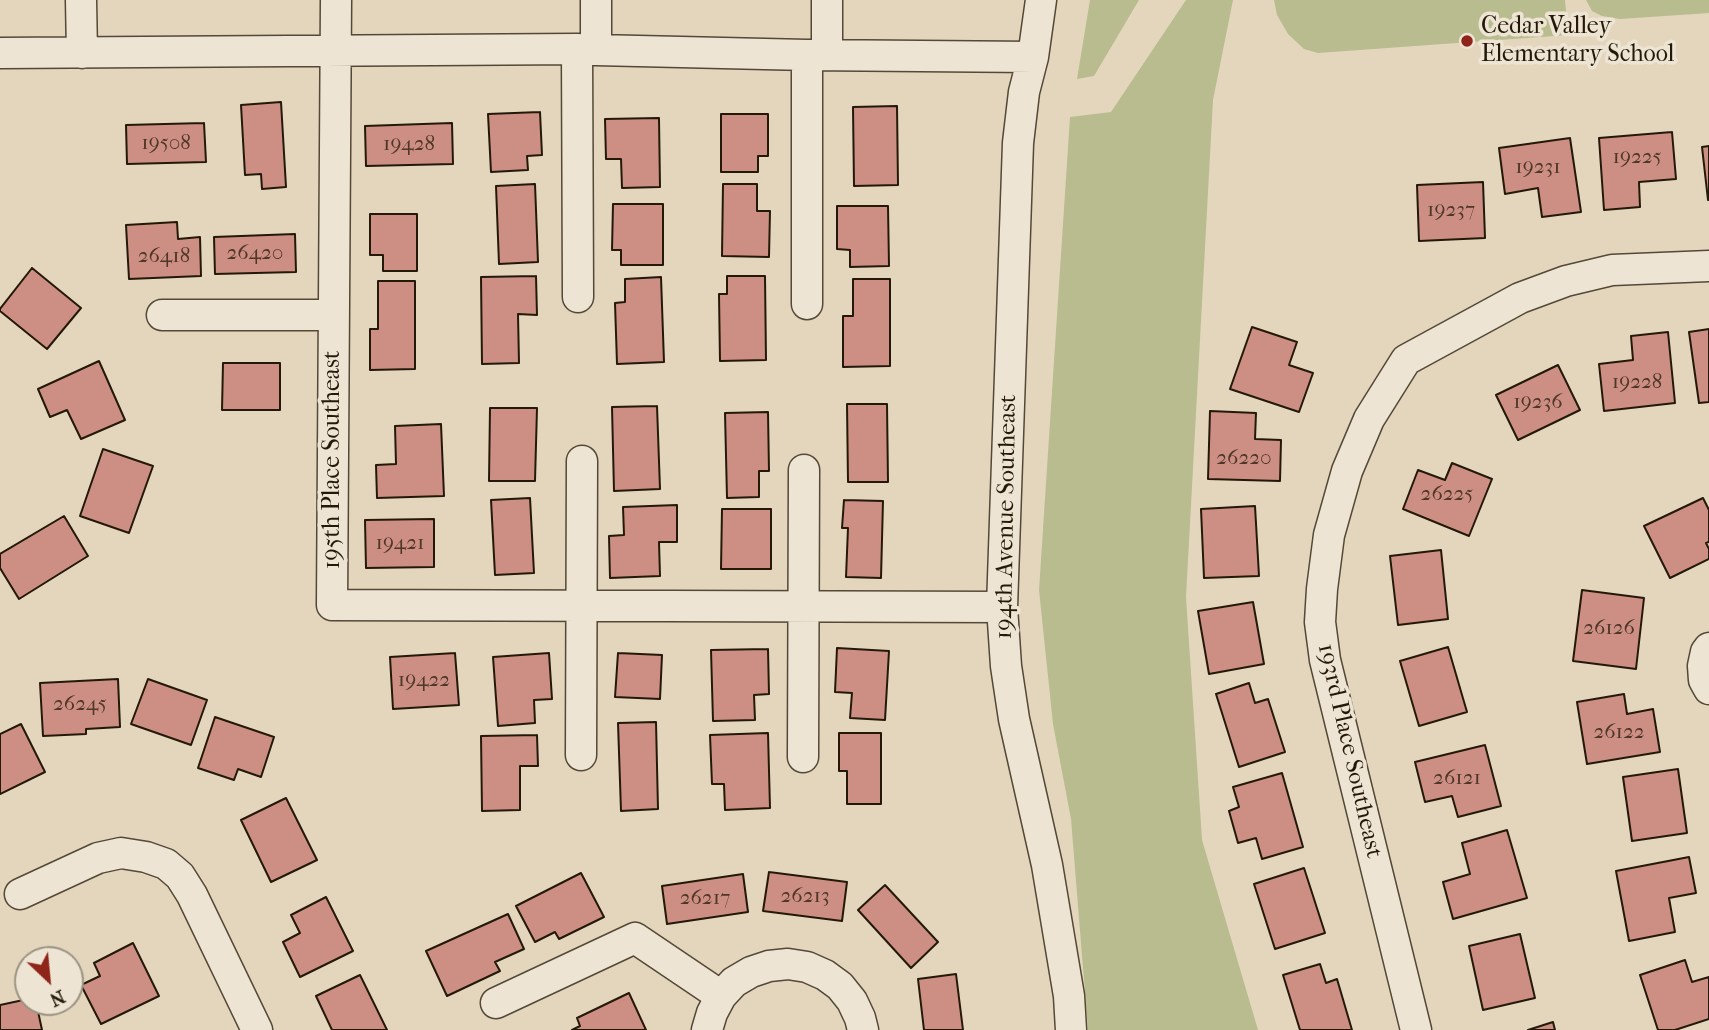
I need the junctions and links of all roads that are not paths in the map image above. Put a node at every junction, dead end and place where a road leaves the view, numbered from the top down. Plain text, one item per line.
1 (81, 0) edge
2 (336, 0) edge
3 (596, 0) edge
4 (827, 0) edge
5 (1041, 0) edge
6 (334, 50) junction
7 (587, 50) junction
8 (0, 53) edge
9 (82, 54) junction
10 (817, 55) junction
11 (1033, 57) junction
12 (1709, 267) edge
13 (578, 297) dead end
14 (807, 304) dead end
15 (162, 315) dead end
16 (333, 315) junction
17 (582, 461) dead end
18 (804, 470) dead end
19 (582, 606) junction
20 (803, 606) junction
21 (1002, 607) junction
22 (1709, 648) edge
23 (1709, 689) edge
24 (581, 755) dead end
25 (803, 757) dead end
26 (20, 894) dead end
27 (721, 996) junction
28 (496, 1003) dead end
29 (257, 1030) edge
30 (707, 1030) edge
31 (863, 1030) edge
32 (1071, 1030) edge
33 (1416, 1030) edge

1 - 9 street
2 - 6 street, 195th Place Southeast
3 - 7 street
4 - 10 street
5 - 11 street, 194th Avenue Southeast
6 - 7 street
6 - 9 street
6 - 16 street, 195th Place Southeast
7 - 10 street
7 - 13 street
8 - 9 street
10 - 11 street
10 - 14 street
11 - 21 street, 194th Avenue Southeast
12 - 33 street, 193rd Place Southeast
15 - 16 street, 195th Place Southeast
16 - 19 street, 195th Place Southeast
17 - 19 street
18 - 20 street
19 - 20 street
19 - 24 street
20 - 21 street
20 - 25 street
21 - 32 street, 194th Avenue Southeast
22 - 23 street
26 - 29 street
27 - 28 street
27 - 30 street
27 - 31 street

